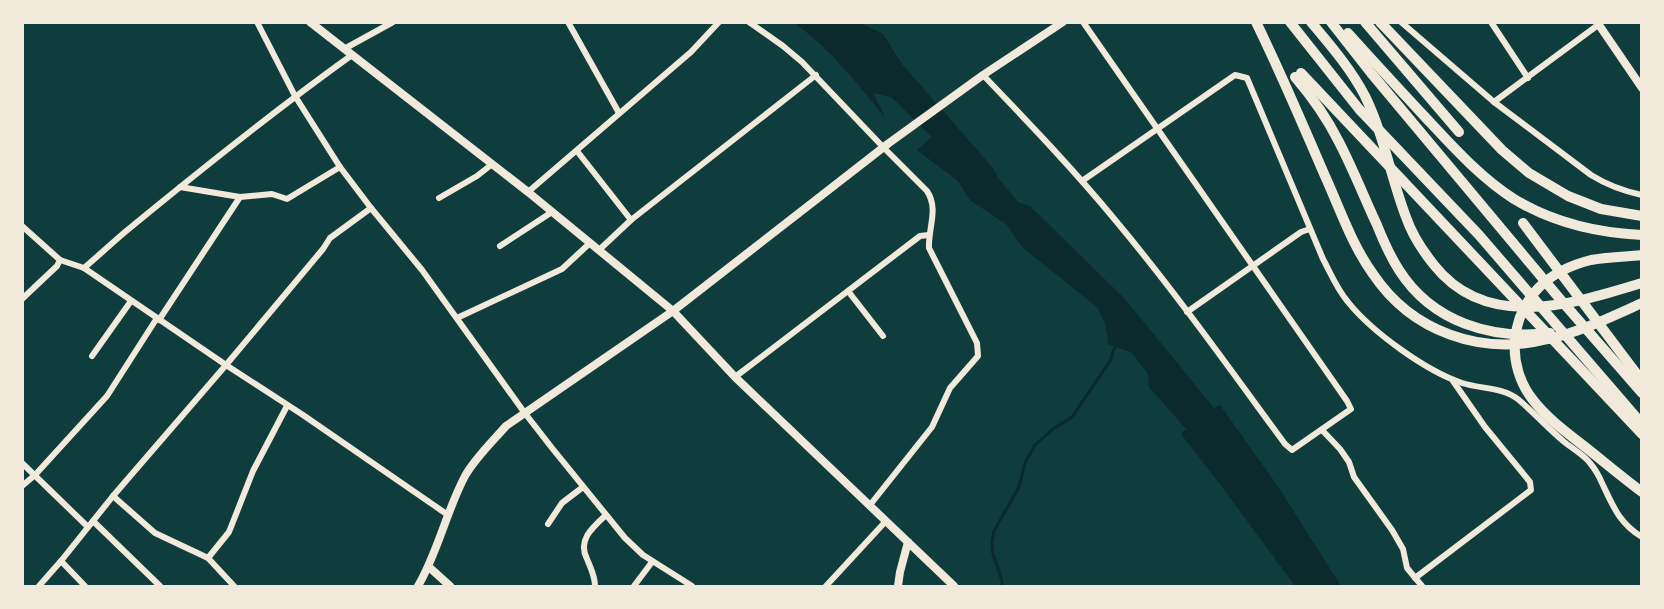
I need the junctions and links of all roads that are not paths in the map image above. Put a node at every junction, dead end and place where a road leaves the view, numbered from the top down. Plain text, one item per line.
1 (257, 22) edge
2 (310, 22) edge
3 (393, 22) edge
4 (568, 22) edge
5 (719, 22) edge
6 (749, 22) edge
7 (1064, 22) edge
8 (1083, 22) edge
9 (1256, 22) edge
10 (1290, 22) edge
11 (1311, 22) edge
12 (1332, 22) edge
13 (1338, 22) edge
14 (1365, 22) edge
15 (1380, 22) edge
16 (1401, 22) edge
17 (1491, 22) edge
18 (1598, 24) edge
19 (348, 52) junction
20 (816, 75) junction
21 (983, 75) junction
22 (1528, 78) junction
23 (1641, 88) edge
24 (295, 96) junction
25 (1494, 102) junction
26 (619, 113) junction
27 (1157, 128) junction
28 (1459, 132) dead end
29 (886, 145) junction
30 (577, 151) junction
31 (491, 165) junction
32 (340, 167) junction
33 (1082, 181) junction
34 (180, 187) junction
35 (528, 192) junction
36 (1641, 195) edge
37 (240, 197) junction
38 (439, 198) dead end
39 (371, 208) junction
40 (552, 212) junction
41 (1641, 216) edge
42 (632, 220) junction
43 (1523, 223) dead end
44 (22, 226) edge
45 (1310, 229) junction
46 (929, 235) junction
47 (1641, 235) edge
48 (590, 243) junction
49 (500, 246) dead end
50 (599, 250) junction
51 (1641, 255) edge
52 (60, 260) junction
53 (1254, 266) junction
54 (84, 268) junction
55 (1641, 283) edge
56 (848, 291) junction
57 (22, 299) edge
58 (131, 301) junction
59 (1641, 303) edge
60 (673, 311) junction
61 (1187, 312) junction
62 (457, 318) junction
63 (158, 319) junction
64 (883, 336) dead end
65 (1524, 339) junction
66 (92, 356) dead end
67 (226, 365) junction
68 (735, 377) junction
69 (1452, 379) junction
70 (1641, 381) edge
71 (1641, 393) edge
72 (287, 406) junction
73 (524, 412) junction
74 (1641, 424) edge
75 (1322, 430) junction
76 (1641, 434) edge
77 (22, 463) edge
78 (35, 475) junction
79 (22, 486) edge
80 (583, 487) junction
81 (1641, 492) edge
82 (113, 496) junction
83 (870, 505) junction
84 (448, 515) junction
85 (606, 515) junction
86 (886, 521) junction
87 (91, 524) junction
88 (548, 524) dead end
89 (1641, 537) edge
90 (908, 542) junction
91 (208, 558) junction
92 (61, 561) junction
93 (652, 562) junction
94 (429, 567) junction
95 (1415, 578) junction
96 (39, 586) edge
97 (85, 586) edge
98 (160, 586) edge
99 (234, 586) edge
100 (418, 586) edge
101 (450, 586) edge
102 (595, 586) edge
103 (634, 586) edge
104 (692, 586) edge
105 (826, 586) edge
106 (898, 586) edge
107 (954, 586) edge
108 (1422, 586) edge

1 - 24 street
2 - 19 main road
3 - 19 street
4 - 26 street
5 - 26 street
6 - 20 street
7 - 21 main road
8 - 27 street
9 - 65 highway
10 - 74 highway
11 - 55 highway
12 - 71 highway
13 - 47 highway
14 - 28 highway
15 - 41 highway
16 - 25 street
17 - 22 street
18 - 22 street
18 - 23 main road
19 - 24 street
19 - 31 main road
20 - 29 street
20 - 42 street
21 - 29 main road
21 - 33 street
22 - 25 street
24 - 32 street
24 - 34 street
25 - 36 street
26 - 30 street
27 - 33 street
27 - 45 street
27 - 53 street
29 - 46 street
29 - 60 main road
30 - 35 street
30 - 42 street
31 - 35 main road
31 - 38 street
32 - 37 street
32 - 39 street
33 - 61 street
34 - 37 street
34 - 54 street
35 - 40 main road
37 - 63 street
39 - 62 street
39 - 67 street
40 - 48 main road
40 - 49 street
42 - 50 street
43 - 70 highway
44 - 52 street
45 - 53 street
45 - 69 street
46 - 56 street
46 - 83 street
48 - 50 main road
48 - 62 street
50 - 60 main road
51 - 81 highway
52 - 54 street
52 - 57 street
53 - 61 street
53 - 75 street
54 - 58 street
56 - 64 street
56 - 68 street
58 - 63 street
58 - 66 street
59 - 65 highway
60 - 68 main road
60 - 73 main road
61 - 75 street
62 - 73 street
63 - 67 street
63 - 78 street
65 - 76 highway
67 - 72 street
67 - 82 street
68 - 83 main road
69 - 89 street
69 - 95 street
72 - 84 street
72 - 91 street
73 - 80 street
73 - 84 main road
75 - 95 street
77 - 78 street
78 - 79 street
78 - 87 street
80 - 85 street
80 - 88 street
82 - 87 street
82 - 91 street
83 - 86 main road
84 - 94 main road
85 - 93 street
85 - 102 street
86 - 90 main road
86 - 105 street
87 - 92 street
87 - 98 street
90 - 106 street
90 - 107 main road
91 - 99 street
92 - 96 street
92 - 97 street
93 - 103 street
93 - 104 street
94 - 100 main road
94 - 101 street
95 - 108 street

